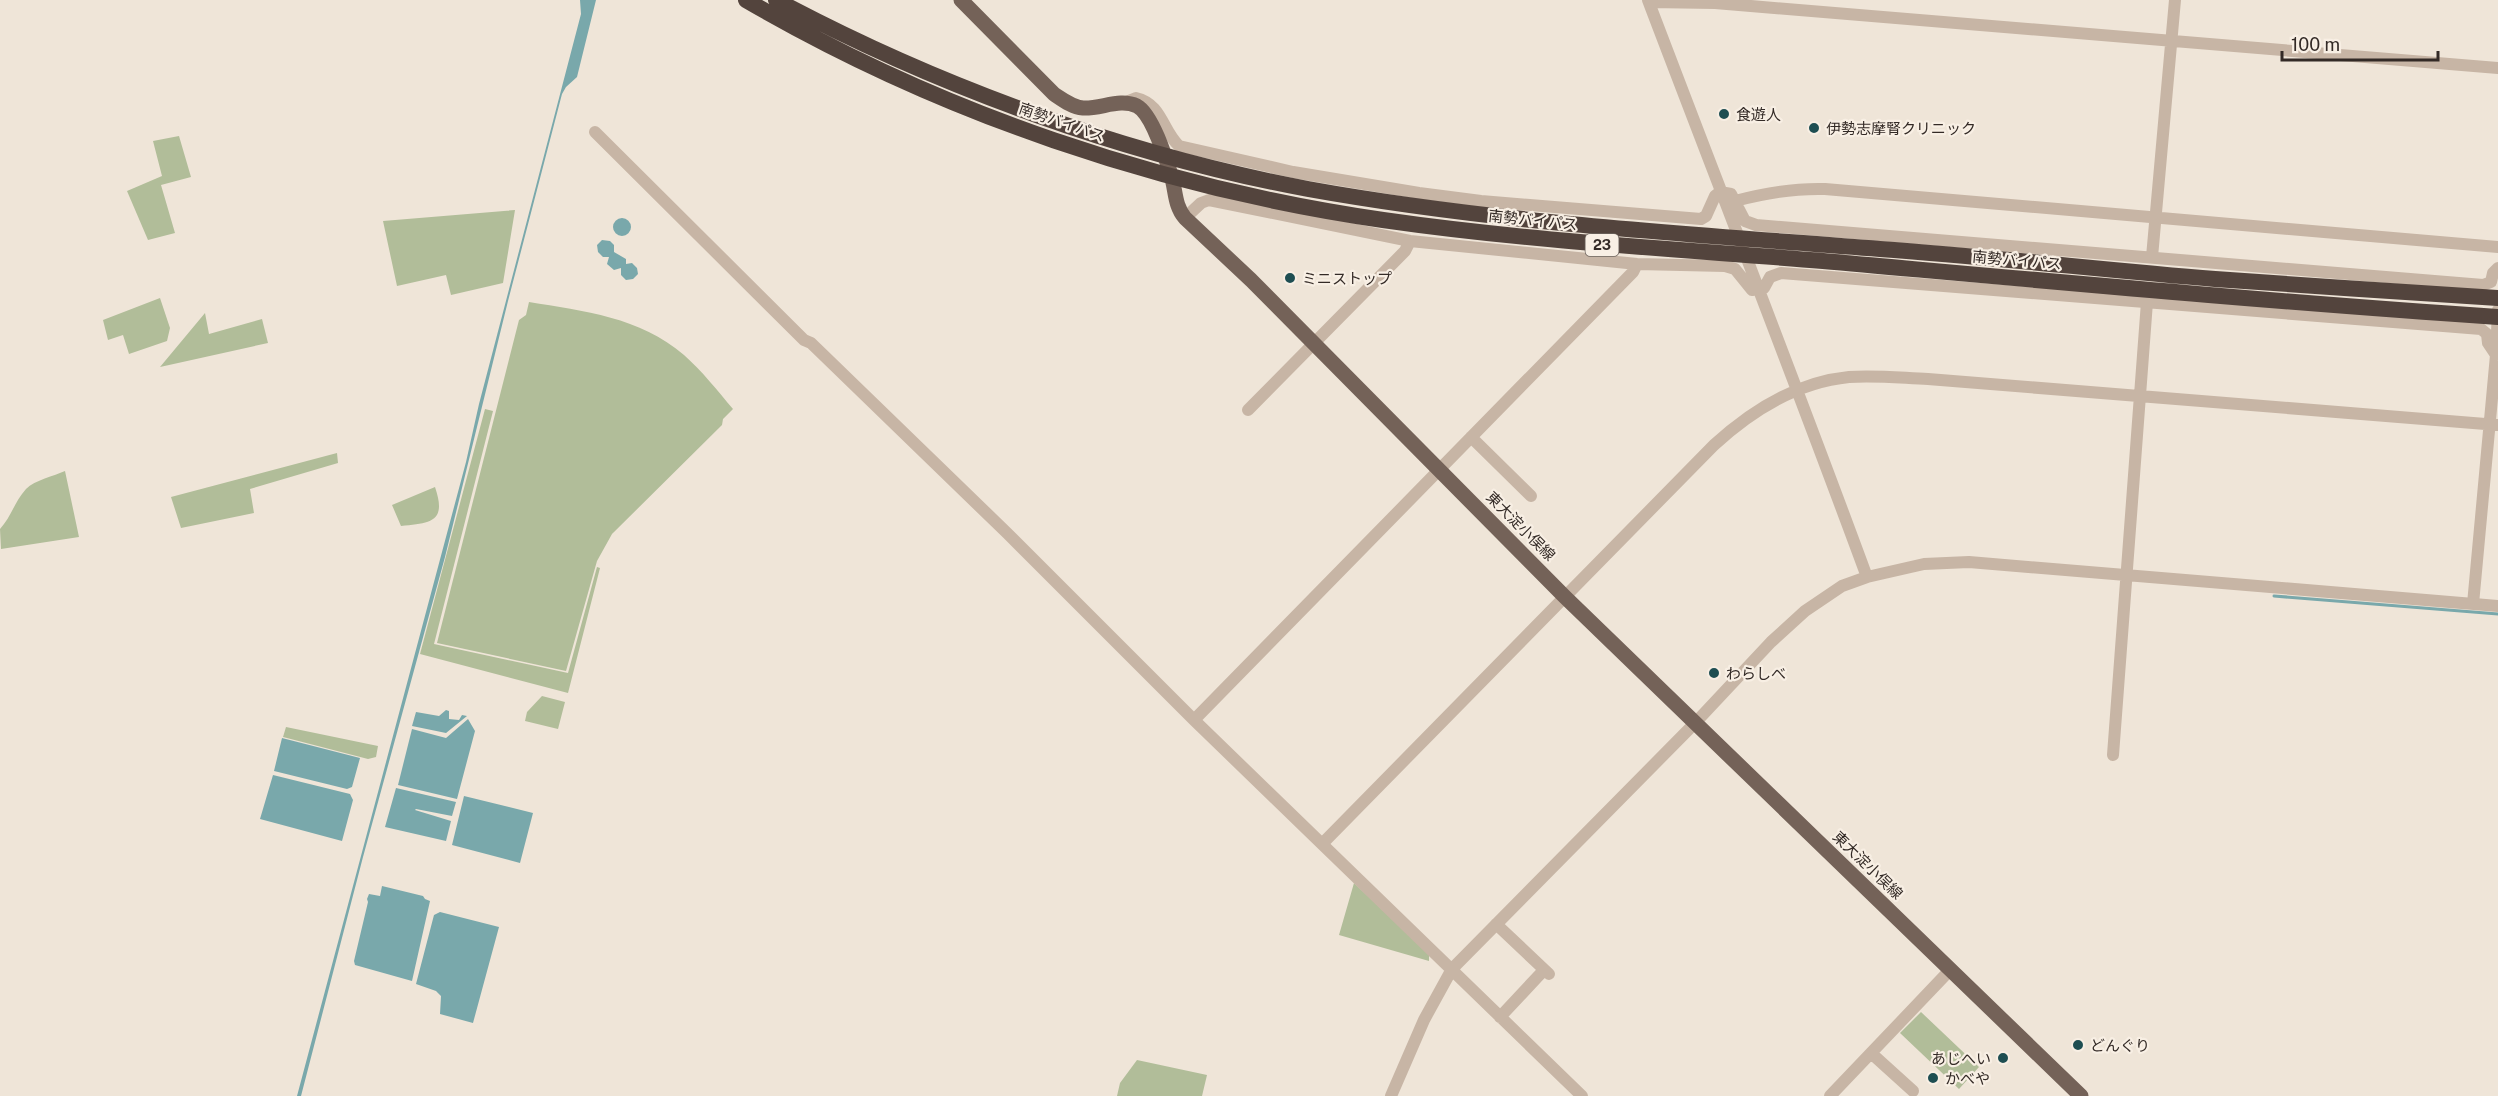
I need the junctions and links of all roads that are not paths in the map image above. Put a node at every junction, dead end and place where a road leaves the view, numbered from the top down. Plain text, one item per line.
1 (746, 0) edge
2 (776, 0) edge
3 (961, 0) edge
4 (2175, 0) edge
5 (1648, 1) edge
6 (2172, 40) junction
7 (2498, 68) edge
8 (1126, 102) junction
9 (596, 132) dead end
10 (1164, 155) junction
11 (1172, 176) junction
12 (1720, 192) junction
13 (1735, 201) junction
14 (2156, 216) junction
15 (1185, 218) junction
16 (1737, 237) junction
17 (1410, 241) junction
18 (2498, 247) edge
19 (1745, 256) junction
20 (2152, 257) junction
21 (1637, 264) junction
22 (2498, 268) edge
23 (1759, 290) junction
24 (2498, 298) edge
25 (2147, 302) junction
26 (2498, 314) edge
27 (1312, 343) junction
28 (2497, 354) edge
29 (1798, 390) junction
30 (2141, 396) junction
31 (1248, 410) dead end
32 (2493, 424) edge
33 (1471, 437) junction
34 (1438, 469) junction
35 (1531, 496) dead end
36 (2127, 575) junction
37 (1867, 577) junction
38 (1565, 597) junction
39 (2473, 604) junction
40 (2498, 606) edge
41 (1194, 720) junction
42 (1696, 722) junction
43 (2113, 755) dead end
44 (1322, 844) junction
45 (1496, 924) junction
46 (1452, 969) junction
47 (1951, 969) junction
48 (1500, 1017) junction
49 (1871, 1053) junction
50 (1913, 1091) dead end
51 (1390, 1096) edge
52 (1582, 1096) edge
53 (1830, 1096) edge
54 (2081, 1096) edge

1 - 11 highway, 南勢バイパス / 23
2 - 10 highway, 南勢バイパス / 23
3 - 8 main road
4 - 6 street
5 - 6 street
5 - 12 street
6 - 7 street
6 - 14 street
8 - 10 main road, 東大淀小俣線
8 - 12 street
9 - 41 street
10 - 11 main road, 東大淀小俣線
10 - 16 highway, 南勢バイパス / 23
11 - 15 main road, 東大淀小俣線
11 - 19 highway, 南勢バイパス / 23
12 - 13 street
12 - 16 street
13 - 14 street
13 - 20 street
14 - 18 street
14 - 20 street
15 - 17 street
15 - 27 main road, 東大淀小俣線
16 - 19 street
16 - 24 highway, 南勢バイパス / 23
17 - 21 street
17 - 27 street
19 - 23 street
19 - 26 highway, 南勢バイパス / 23
20 - 22 street
21 - 23 street
21 - 33 street
23 - 25 street
23 - 29 street
25 - 28 street
25 - 30 street
26 - 28 street
27 - 31 street
27 - 34 main road, 東大淀小俣線
28 - 32 street
29 - 30 street
29 - 37 street
29 - 38 street
30 - 32 street
30 - 36 street
32 - 39 street
33 - 34 street
33 - 35 street
34 - 38 main road, 東大淀小俣線
34 - 41 street
36 - 37 street
36 - 39 street
36 - 43 street
37 - 42 street
38 - 42 main road, 東大淀小俣線
38 - 44 street
39 - 40 street
41 - 44 street
42 - 45 street
42 - 47 main road, 東大淀小俣線
44 - 46 street
45 - 46 street
45 - 48 street
46 - 48 street
46 - 51 street
47 - 49 street
47 - 54 main road, 東大淀小俣線
48 - 52 street
49 - 50 street
49 - 53 street

